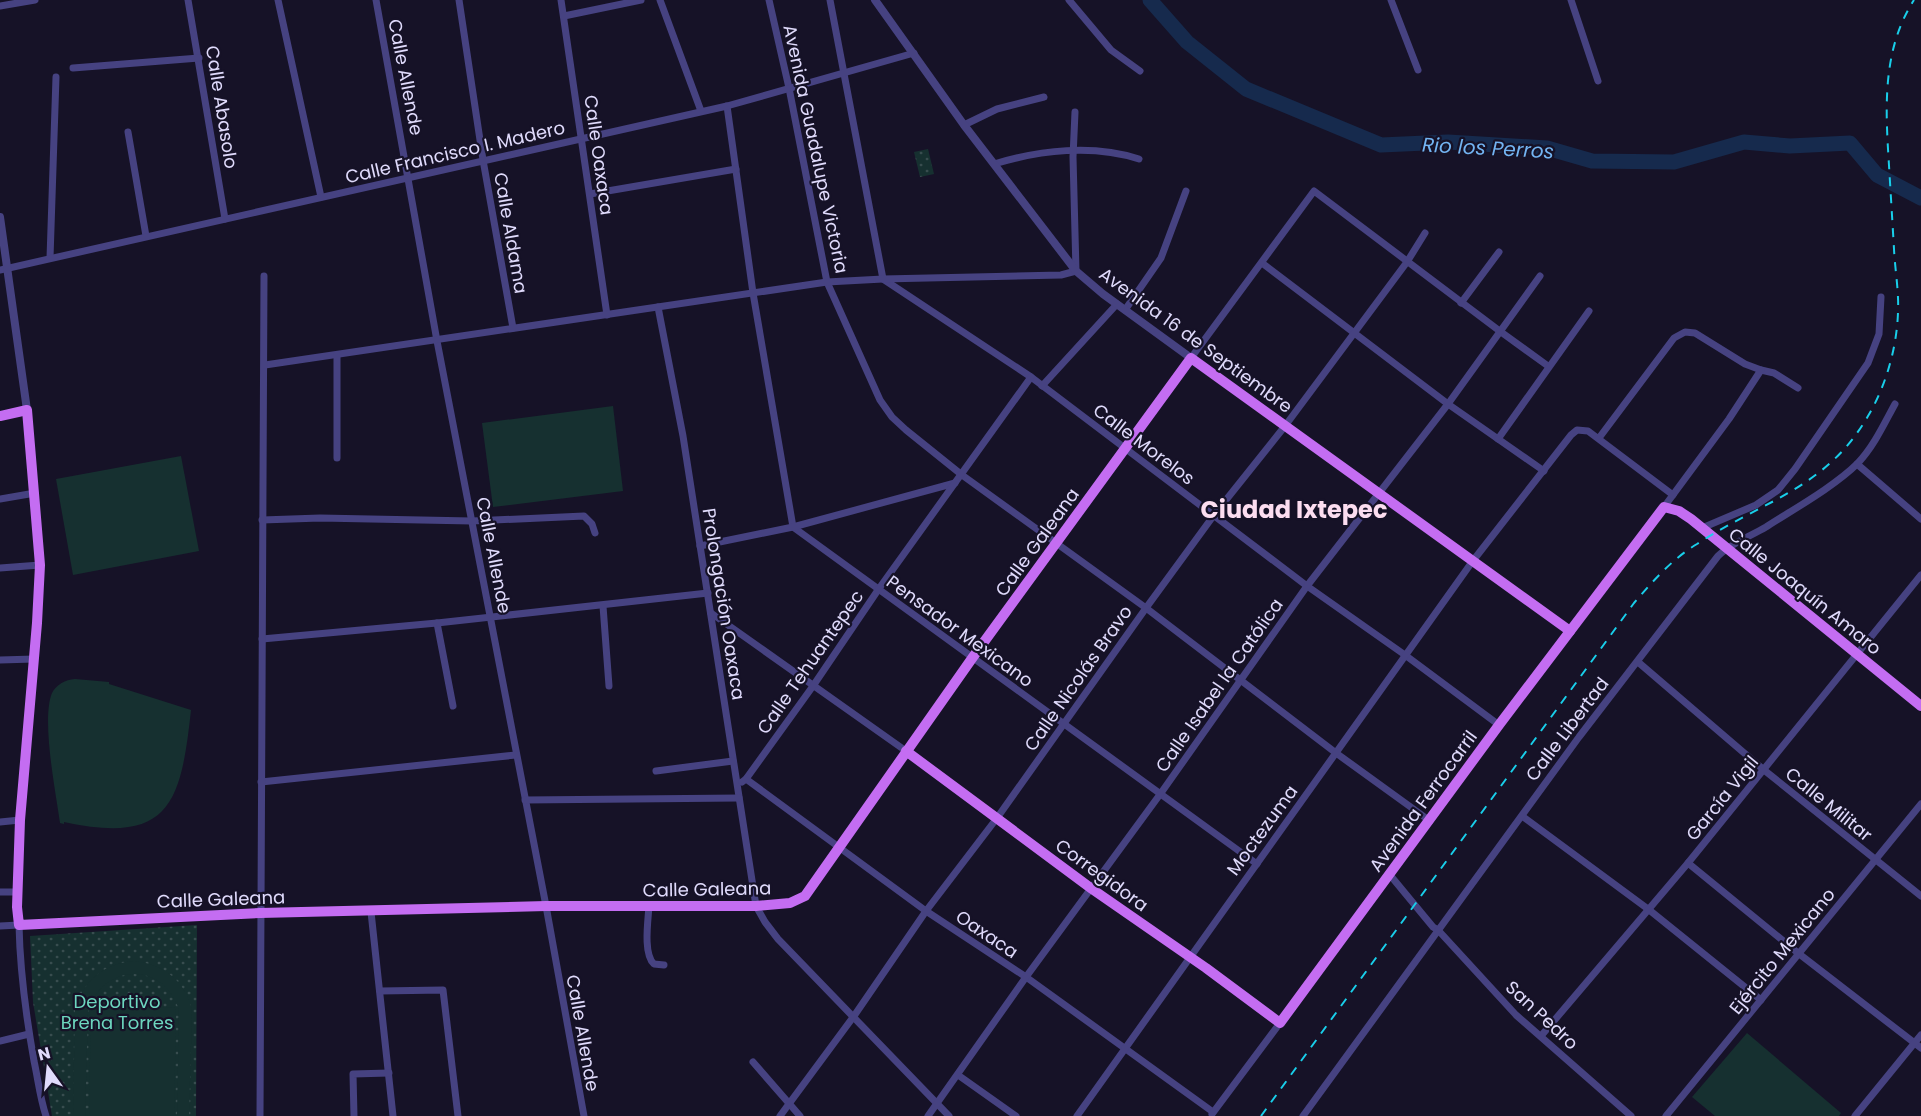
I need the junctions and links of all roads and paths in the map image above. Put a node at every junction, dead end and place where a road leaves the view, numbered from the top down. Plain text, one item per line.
1 (35, 0) edge
2 (188, 0) edge
3 (278, 0) edge
4 (376, 0) edge
5 (459, 0) edge
6 (561, 0) edge
7 (641, 0) edge
8 (660, 0) edge
9 (769, 0) edge
10 (830, 0) edge
11 (875, 0) edge
12 (1069, 0) edge
13 (1391, 0) edge
14 (1571, 0) edge
15 (0, 6) edge
16 (564, 16) junction
17 (914, 53) junction
18 (199, 58) junction
19 (74, 68) dead end
20 (1418, 70) dead end
21 (1140, 71) dead end
22 (843, 72) junction
23 (56, 77) dead end
24 (1598, 81) dead end
25 (789, 88) junction
26 (1044, 97) dead end
27 (727, 106) junction
28 (701, 111) junction
29 (1075, 112) dead end
30 (964, 125) junction
31 (128, 132) dead end
32 (582, 139) junction
33 (1073, 150) junction
34 (1139, 159) dead end
35 (483, 160) junction
36 (994, 164) junction
37 (736, 169) junction
38 (409, 176) junction
39 (1186, 191) dead end
40 (590, 194) junction
41 (321, 197) junction
42 (0, 217) edge
43 (225, 219) junction
44 (1425, 233) dead end
45 (146, 236) junction
46 (1499, 252) dead end
47 (50, 258) junction
48 (1407, 262) junction
49 (1262, 263) junction
50 (3, 269) edge
51 (1076, 270) junction
52 (264, 276) dead end
53 (1540, 276) dead end
54 (883, 279) junction
55 (827, 282) junction
56 (753, 293) junction
57 (1881, 297) dead end
58 (1461, 303) junction
59 (1117, 304) junction
60 (658, 308) junction
61 (1125, 310) junction
62 (1589, 311) dead end
63 (607, 315) junction
64 (513, 328) junction
65 (1501, 332) junction
66 (1353, 333) junction
67 (437, 341) junction
68 (337, 355) junction
69 (1191, 358) junction
70 (265, 365) junction
71 (1548, 366) junction
72 (1761, 370) junction
73 (1030, 377) junction
74 (1042, 386) junction
75 (1798, 388) dead end
76 (1448, 404) junction
77 (1895, 404) dead end
78 (27, 410) junction
79 (0, 416) edge
80 (1285, 426) junction
81 (1599, 438) junction
82 (1498, 440) junction
83 (1125, 447) junction
84 (337, 458) dead end
85 (1857, 464) junction
86 (1544, 471) junction
87 (962, 474) junction
88 (955, 483) junction
89 (35, 493) junction
90 (1380, 493) junction
91 (1672, 495) junction
92 (0, 499) edge
93 (1664, 507) junction
94 (1215, 515) junction
95 (1921, 519) edge
96 (262, 520) junction
97 (472, 521) junction
98 (793, 527) junction
99 (1702, 528) junction
100 (595, 533) dead end
101 (1057, 543) junction
102 (700, 546) junction
103 (1726, 549) junction
104 (1472, 562) junction
105 (40, 565) junction
106 (0, 568) edge
107 (1921, 575) edge
108 (1307, 586) junction
109 (878, 590) junction
110 (708, 593) junction
111 (603, 606) junction
112 (1146, 608) junction
113 (711, 613) junction
114 (490, 618) junction
115 (437, 623) junction
116 (1570, 631) junction
117 (262, 639) junction
118 (1856, 653) junction
119 (1405, 655) junction
120 (973, 657) junction
121 (34, 659) junction
122 (0, 660) edge
123 (1638, 662) junction
124 (1240, 679) junction
125 (609, 686) dead end
126 (813, 686) junction
127 (453, 706) dead end
128 (1921, 706) edge
129 (1064, 724) junction
130 (1499, 725) junction
131 (906, 751) junction
132 (1336, 753) junction
133 (516, 755) junction
134 (734, 761) junction
135 (656, 771) dead end
136 (1764, 771) junction
137 (746, 779) junction
138 (261, 782) junction
139 (737, 784) junction
140 (1161, 794) junction
141 (739, 798) junction
142 (525, 800) junction
143 (1921, 804) edge
144 (1522, 816) junction
145 (997, 818) junction
146 (20, 820) junction
147 (1430, 821) junction
148 (0, 822) edge
149 (838, 847) junction
150 (1876, 861) junction
151 (1688, 863) junction
152 (1257, 864) junction
153 (1390, 875) junction
154 (1092, 889) junction
155 (0, 892) edge
156 (17, 892) junction
157 (1921, 896) edge
158 (546, 906) junction
159 (649, 906) junction
160 (756, 906) junction
161 (1648, 909) junction
162 (926, 911) junction
163 (371, 912) junction
164 (260, 914) junction
165 (19, 925) junction
166 (0, 927) edge
167 (1438, 930) junction
168 (1798, 953) junction
169 (1190, 956) junction
170 (664, 965) dead end
171 (1026, 977) junction
172 (380, 991) junction
173 (1761, 1000) junction
174 (854, 1016) junction
175 (1280, 1023) junction
176 (29, 1034) junction
177 (1921, 1035) edge
178 (1541, 1036) junction
179 (0, 1041) edge
180 (1918, 1045) edge
181 (1126, 1049) junction
182 (753, 1062) dead end
183 (389, 1072) junction
184 (958, 1075) junction
185 (789, 1103) junction
186 (937, 1104) junction
187 (1212, 1114) edge
188 (46, 1116) edge
189 (260, 1116) edge
190 (354, 1116) edge
191 (393, 1116) edge
192 (458, 1116) edge
193 (584, 1116) edge
194 (780, 1116) edge
195 (800, 1116) edge
196 (928, 1116) edge
197 (949, 1116) edge
198 (1016, 1116) edge
199 (1077, 1116) edge
200 (1303, 1116) edge
201 (1632, 1116) edge
202 (1666, 1116) edge
203 (1855, 1116) edge

1 - 15 street
2 - 18 street, Calle Abasolo
3 - 41 street
4 - 38 street, Calle Allende
5 - 35 street, Calle Aldama
6 - 16 street, Calle Oaxaca
7 - 16 street
8 - 28 street
9 - 25 street, Avenida Guadalupe Victoria
10 - 22 street
11 - 17 street, Avenida 16 de Septiembre
12 - 21 street
13 - 20 street
14 - 24 street
16 - 32 street, Calle Oaxaca
17 - 22 street, Calle Francisco I. Madero
17 - 30 street, Avenida 16 de Septiembre
18 - 19 street
18 - 43 street, Calle Abasolo
22 - 25 street, Calle Francisco I. Madero
22 - 54 street
23 - 47 street
25 - 27 street, Calle Francisco I. Madero
25 - 55 street, Avenida Guadalupe Victoria
26 - 30 street
27 - 28 street, Calle Francisco I. Madero
27 - 37 street
28 - 32 street, Calle Francisco I. Madero
29 - 33 street
30 - 36 street, Avenida 16 de Septiembre
31 - 45 street
32 - 35 street, Calle Francisco I. Madero
32 - 40 street, Calle Oaxaca
33 - 34 street
33 - 36 street
33 - 51 street
35 - 38 street, Calle Francisco I. Madero
35 - 64 street, Calle Aldama
36 - 51 street, Avenida 16 de Septiembre
37 - 40 street
37 - 56 street
38 - 41 street, Calle Francisco I. Madero
38 - 67 street, Calle Allende
39 - 61 street
40 - 63 street, Calle Oaxaca
41 - 43 street, Calle Francisco I. Madero
42 - 50 street
43 - 45 street, Calle Francisco I. Madero
44 - 48 street, Calle Nicolás Bravo
45 - 47 street, Calle Francisco I. Madero
46 - 58 street
47 - 50 street, Calle Francisco I. Madero
48 - 49 street
48 - 58 street
48 - 66 street, Calle Nicolás Bravo
49 - 66 street
49 - 69 street
50 - 78 street
51 - 54 street
51 - 59 street, Avenida 16 de Septiembre
52 - 70 street
53 - 65 street, Calle Isabel la Católica
54 - 55 street
54 - 73 street, Calle Morelos
55 - 56 street
55 - 87 street, Avenida Guadalupe Victoria
56 - 60 street
56 - 98 street
57 - 99 street
58 - 65 street
59 - 61 street, Avenida 16 de Septiembre
59 - 74 street
60 - 63 street
60 - 102 street, Prolongación Oaxaca
61 - 69 street, Avenida 16 de Septiembre
62 - 71 street
63 - 64 street
64 - 67 street
65 - 71 street
65 - 76 street, Calle Isabel la Católica
66 - 76 street
66 - 80 street, Calle Nicolás Bravo
67 - 68 street
67 - 97 street, Calle Allende
68 - 70 street
68 - 84 street
69 - 80 main road, Avenida 16 de Septiembre
69 - 83 main road, Calle Galeana
70 - 96 street
71 - 82 street
72 - 75 street
72 - 81 street
72 - 91 street
73 - 74 street, Calle Morelos
73 - 87 street, Calle Tehuantepec
74 - 83 street, Calle Morelos
76 - 82 street
76 - 90 street, Calle Isabel la Católica
77 - 85 street, Calle Libertad
78 - 79 main road
78 - 89 main road
80 - 90 main road, Avenida 16 de Septiembre
80 - 94 street, Calle Nicolás Bravo
81 - 86 street, Moctezuma
81 - 91 street
82 - 86 street
83 - 94 street, Calle Morelos
83 - 101 main road, Calle Galeana
85 - 95 street
85 - 103 street, Calle Libertad
86 - 104 street, Moctezuma
87 - 88 street, Calle Tehuantepec
87 - 101 street, Avenida Guadalupe Victoria
88 - 98 street
88 - 109 street, Calle Tehuantepec
89 - 92 street
89 - 105 main road
90 - 104 main road, Avenida 16 de Septiembre
90 - 108 street, Calle Isabel la Católica
91 - 93 street
93 - 99 main road, Calle Joaquín Amaro
93 - 116 main road, Avenida Ferrocarril
94 - 108 street, Calle Morelos
94 - 112 street, Calle Nicolás Bravo
96 - 97 street
96 - 117 street
97 - 100 street
97 - 114 street, Calle Allende
98 - 102 street
98 - 109 street, Pensador Mexicano
99 - 103 main road, Calle Joaquín Amaro
101 - 112 street, Avenida Guadalupe Victoria
101 - 120 main road, Calle Galeana
102 - 110 street, Prolongación Oaxaca
103 - 118 main road, Calle Joaquín Amaro
103 - 123 street, Calle Libertad
104 - 116 main road, Avenida 16 de Septiembre
104 - 119 street, Moctezuma
105 - 106 street
105 - 121 main road
107 - 118 street, García Vigil
108 - 119 street, Calle Morelos
108 - 124 street, Calle Isabel la Católica
109 - 120 street, Pensador Mexicano
109 - 126 street, Calle Tehuantepec
110 - 111 street
110 - 113 street, Prolongación Oaxaca
111 - 114 street
111 - 125 street
112 - 124 street, Avenida Guadalupe Victoria
112 - 129 street, Calle Nicolás Bravo
113 - 126 street
113 - 134 street, Prolongación Oaxaca
114 - 115 street
114 - 133 street, Calle Allende
115 - 117 street
115 - 127 street
116 - 130 main road, Avenida Ferrocarril
117 - 138 street
118 - 128 main road, Calle Joaquín Amaro
118 - 136 street, García Vigil
119 - 130 street, Calle Morelos
119 - 132 street, Moctezuma
120 - 129 street, Pensador Mexicano
120 - 131 main road, Calle Galeana
121 - 122 street
121 - 146 main road
123 - 136 street, Calle Militar
123 - 144 street, Calle Libertad
124 - 132 street, Avenida Guadalupe Victoria
124 - 140 street, Calle Isabel la Católica
126 - 131 street
126 - 137 street, Calle Tehuantepec
129 - 140 street, Pensador Mexicano
129 - 145 street, Calle Nicolás Bravo
130 - 147 main road, Avenida Ferrocarril
131 - 145 main road, Corregidora
131 - 149 main road, Calle Galeana
132 - 147 street, Avenida Guadalupe Victoria
132 - 152 street, Moctezuma
133 - 138 street
133 - 142 street, Calle Allende
134 - 135 street
134 - 139 street, Prolongación Oaxaca
136 - 150 street, Calle Militar
136 - 151 street, García Vigil
137 - 139 street, Calle Tehuantepec
137 - 149 street, Oaxaca
138 - 164 street
139 - 141 street, Prolongación Oaxaca
140 - 152 street, Pensador Mexicano
140 - 154 street, Calle Isabel la Católica
141 - 142 street
141 - 160 street, Prolongación Oaxaca
142 - 158 street, Calle Allende
143 - 150 street, Ejército Mexicano
144 - 161 street
144 - 167 street, Calle Libertad
145 - 154 main road, Corregidora
145 - 162 street, Calle Nicolás Bravo
146 - 148 street
146 - 156 main road
147 - 153 main road, Avenida Ferrocarril
149 - 160 main road, Calle Galeana
149 - 162 street, Oaxaca
150 - 157 street, Calle Militar
150 - 168 street, Ejército Mexicano
151 - 161 street, García Vigil
151 - 168 street
152 - 169 street, Moctezuma
153 - 167 street, San Pedro
153 - 175 main road, Avenida Ferrocarril
154 - 169 main road, Corregidora
154 - 171 street, Calle Isabel la Católica
155 - 156 street
156 - 165 main road
158 - 159 main road, Calle Galeana
158 - 163 main road, Calle Galeana
158 - 193 street, Calle Allende
159 - 160 main road, Calle Galeana
159 - 170 street
160 - 174 street
161 - 173 street
161 - 178 street, García Vigil
162 - 171 street, Oaxaca
162 - 174 street, Calle Nicolás Bravo
163 - 164 main road, Calle Galeana
163 - 172 street
164 - 165 main road, Calle Galeana
164 - 189 street
165 - 166 street
165 - 176 street
167 - 178 street, San Pedro
167 - 200 street, Calle Libertad
168 - 173 street, Ejército Mexicano
168 - 180 street
169 - 175 main road, Corregidora
169 - 181 street, Moctezuma
171 - 181 street, Oaxaca
171 - 184 street, Calle Isabel la Católica
172 - 183 street
172 - 192 street
173 - 202 street, Ejército Mexicano
174 - 185 street, Calle Nicolás Bravo
174 - 186 street
175 - 187 street, Avenida Ferrocarril
176 - 179 street
176 - 188 street
177 - 180 street
178 - 201 street, San Pedro
180 - 203 street
181 - 187 street, Oaxaca
181 - 199 street, Moctezuma
182 - 185 street
183 - 190 street
183 - 191 street
184 - 186 street, Calle Isabel la Católica
184 - 198 street
185 - 194 street, Calle Nicolás Bravo
185 - 195 street
186 - 196 street, Calle Isabel la Católica
186 - 197 street

